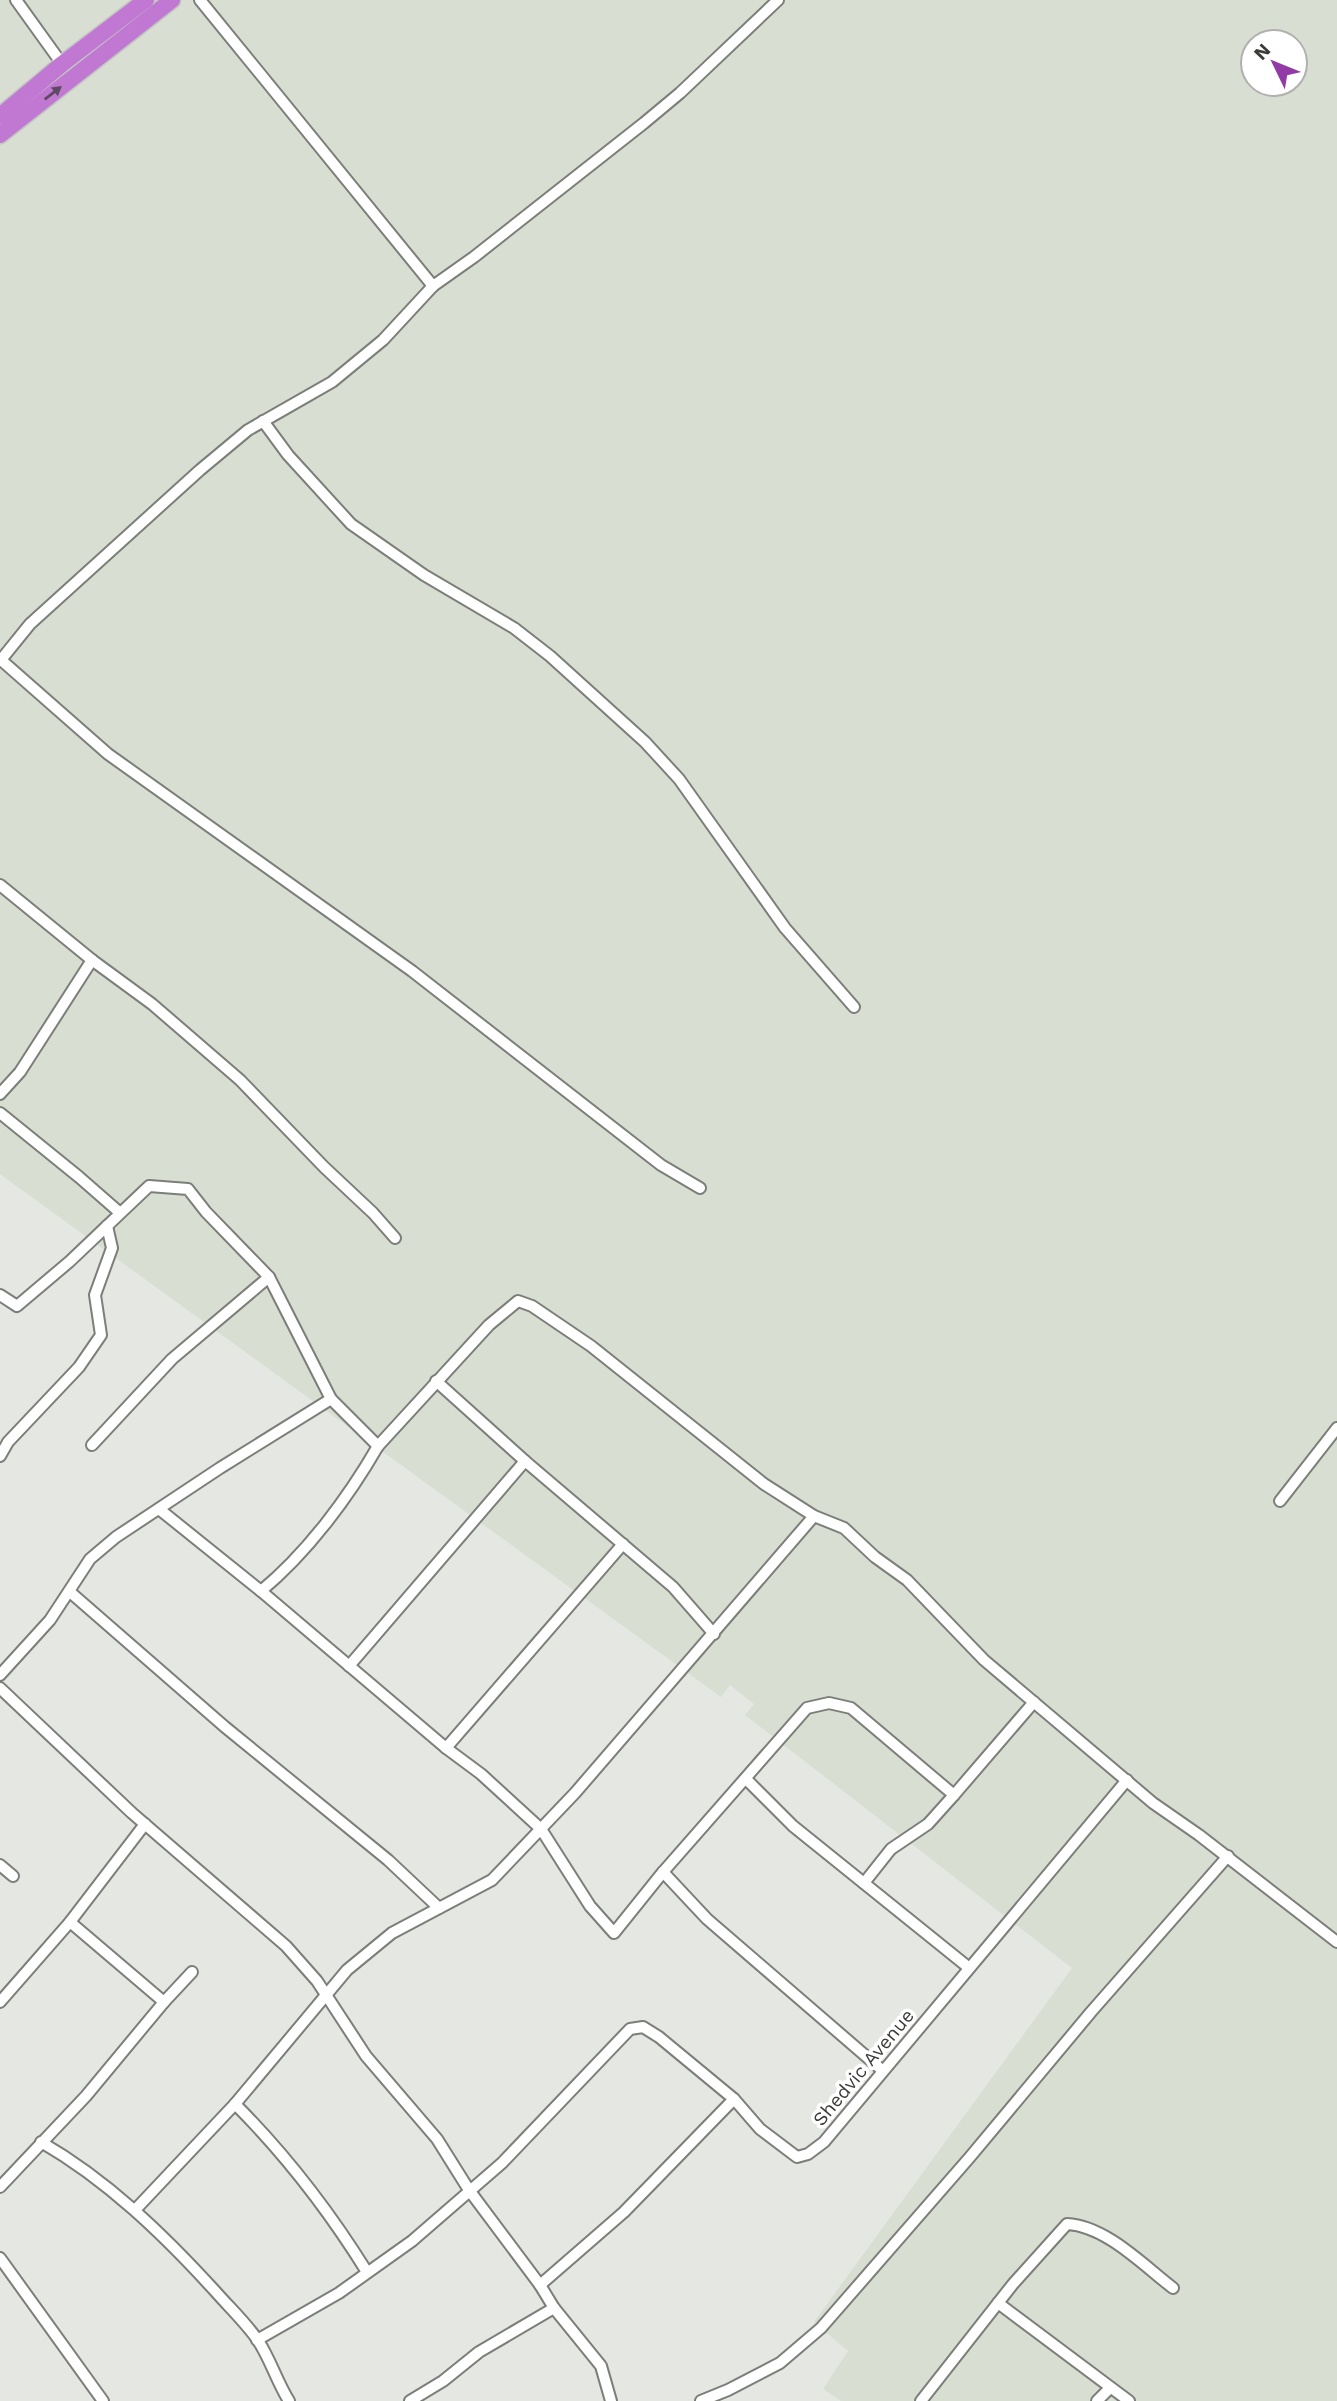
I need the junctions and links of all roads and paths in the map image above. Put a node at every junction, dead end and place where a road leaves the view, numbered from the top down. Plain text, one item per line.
1 (16, 0) edge
2 (146, 0) edge
3 (172, 0) edge
4 (200, 0) edge
5 (778, 0) edge
6 (62, 64) junction
7 (0, 116) edge
8 (0, 135) edge
9 (433, 286) junction
10 (263, 421) junction
11 (0, 660) edge
12 (0, 885) edge
13 (92, 960) junction
14 (854, 1007) dead end
15 (0, 1094) edge
16 (0, 1113) edge
17 (700, 1188) dead end
18 (119, 1212) junction
19 (107, 1226) junction
20 (395, 1238) dead end
21 (269, 1277) junction
22 (0, 1295) edge
23 (436, 1381) junction
24 (331, 1399) junction
25 (1337, 1428) edge
26 (92, 1446) dead end
27 (378, 1446) junction
28 (0, 1456) edge
29 (525, 1461) junction
30 (1280, 1501) dead end
31 (159, 1508) junction
32 (814, 1516) junction
33 (623, 1544) junction
34 (261, 1591) junction
35 (70, 1592) junction
36 (714, 1633) junction
37 (349, 1666) junction
38 (0, 1675) edge
39 (0, 1688) edge
40 (1034, 1702) junction
41 (446, 1748) junction
42 (746, 1779) junction
43 (1126, 1780) junction
44 (954, 1795) junction
45 (145, 1824) junction
46 (541, 1829) junction
47 (1228, 1856) junction
48 (0, 1865) edge
49 (663, 1872) junction
50 (13, 1876) dead end
51 (864, 1883) junction
52 (439, 1908) junction
53 (70, 1922) junction
54 (1337, 1942) edge
55 (968, 1967) junction
56 (192, 1972) dead end
57 (326, 1993) junction
58 (0, 2002) edge
59 (164, 2002) junction
60 (882, 2070) junction
61 (734, 2099) junction
62 (235, 2104) junction
63 (41, 2142) junction
64 (0, 2187) edge
65 (469, 2190) junction
66 (135, 2210) junction
67 (0, 2258) edge
68 (368, 2272) junction
69 (540, 2285) junction
70 (1172, 2288) dead end
71 (998, 2303) junction
72 (554, 2308) junction
73 (257, 2340) junction
74 (1110, 2388) junction
75 (730, 2396) edge
76 (415, 2400) edge
77 (103, 2401) edge
78 (289, 2401) edge
79 (611, 2401) edge
80 (701, 2401) edge
81 (921, 2401) edge
82 (1097, 2401) edge
83 (1129, 2401) edge

1 - 6 street
2 - 6 highway
8 -> 3 highway
4 - 9 street
5 - 9 street
6 - 7 highway
9 - 10 street
10 - 11 street
10 - 14 street
11 - 17 street
12 - 13 street
13 - 15 street
13 - 20 street
16 - 18 street
18 - 19 street
18 - 21 street
19 - 22 street
19 - 28 street
21 - 24 street
21 - 26 street
23 - 27 street
23 - 29 street
23 - 32 street
24 - 27 street
24 - 31 street
25 - 30 street
27 - 34 street
29 - 33 street
29 - 37 street
31 - 34 street
31 - 35 street
32 - 36 street
32 - 40 street
33 - 36 street
33 - 41 street
34 - 37 street
35 - 38 street
35 - 52 street
36 - 46 street
37 - 41 street
39 - 45 street
40 - 43 street
40 - 44 street
41 - 46 street
42 - 44 street
42 - 49 street
42 - 51 street
43 - 47 street
43 - 55 street, Shedvic Avenue
44 - 51 street
45 - 53 street
45 - 57 street
46 - 49 street
46 - 52 street
47 - 54 street
47 - 75 street
48 - 50 street
49 - 60 street
51 - 55 street
52 - 57 street
53 - 58 street
53 - 59 street
55 - 60 street, Shedvic Avenue
56 - 59 street
57 - 62 street
57 - 65 street
59 - 63 street
60 - 61 street, Shedvic Avenue
61 - 65 street, Shedvic Avenue
61 - 69 street
62 - 66 street
62 - 68 street
63 - 64 street
63 - 66 street
65 - 68 street, Shedvic Avenue
65 - 69 street
66 - 73 street
67 - 77 street
68 - 73 street, Shedvic Avenue
69 - 72 street
70 - 71 street
71 - 74 street
71 - 81 street
72 - 76 street
72 - 79 street
73 - 78 street
74 - 82 street
74 - 83 street
75 - 80 street

